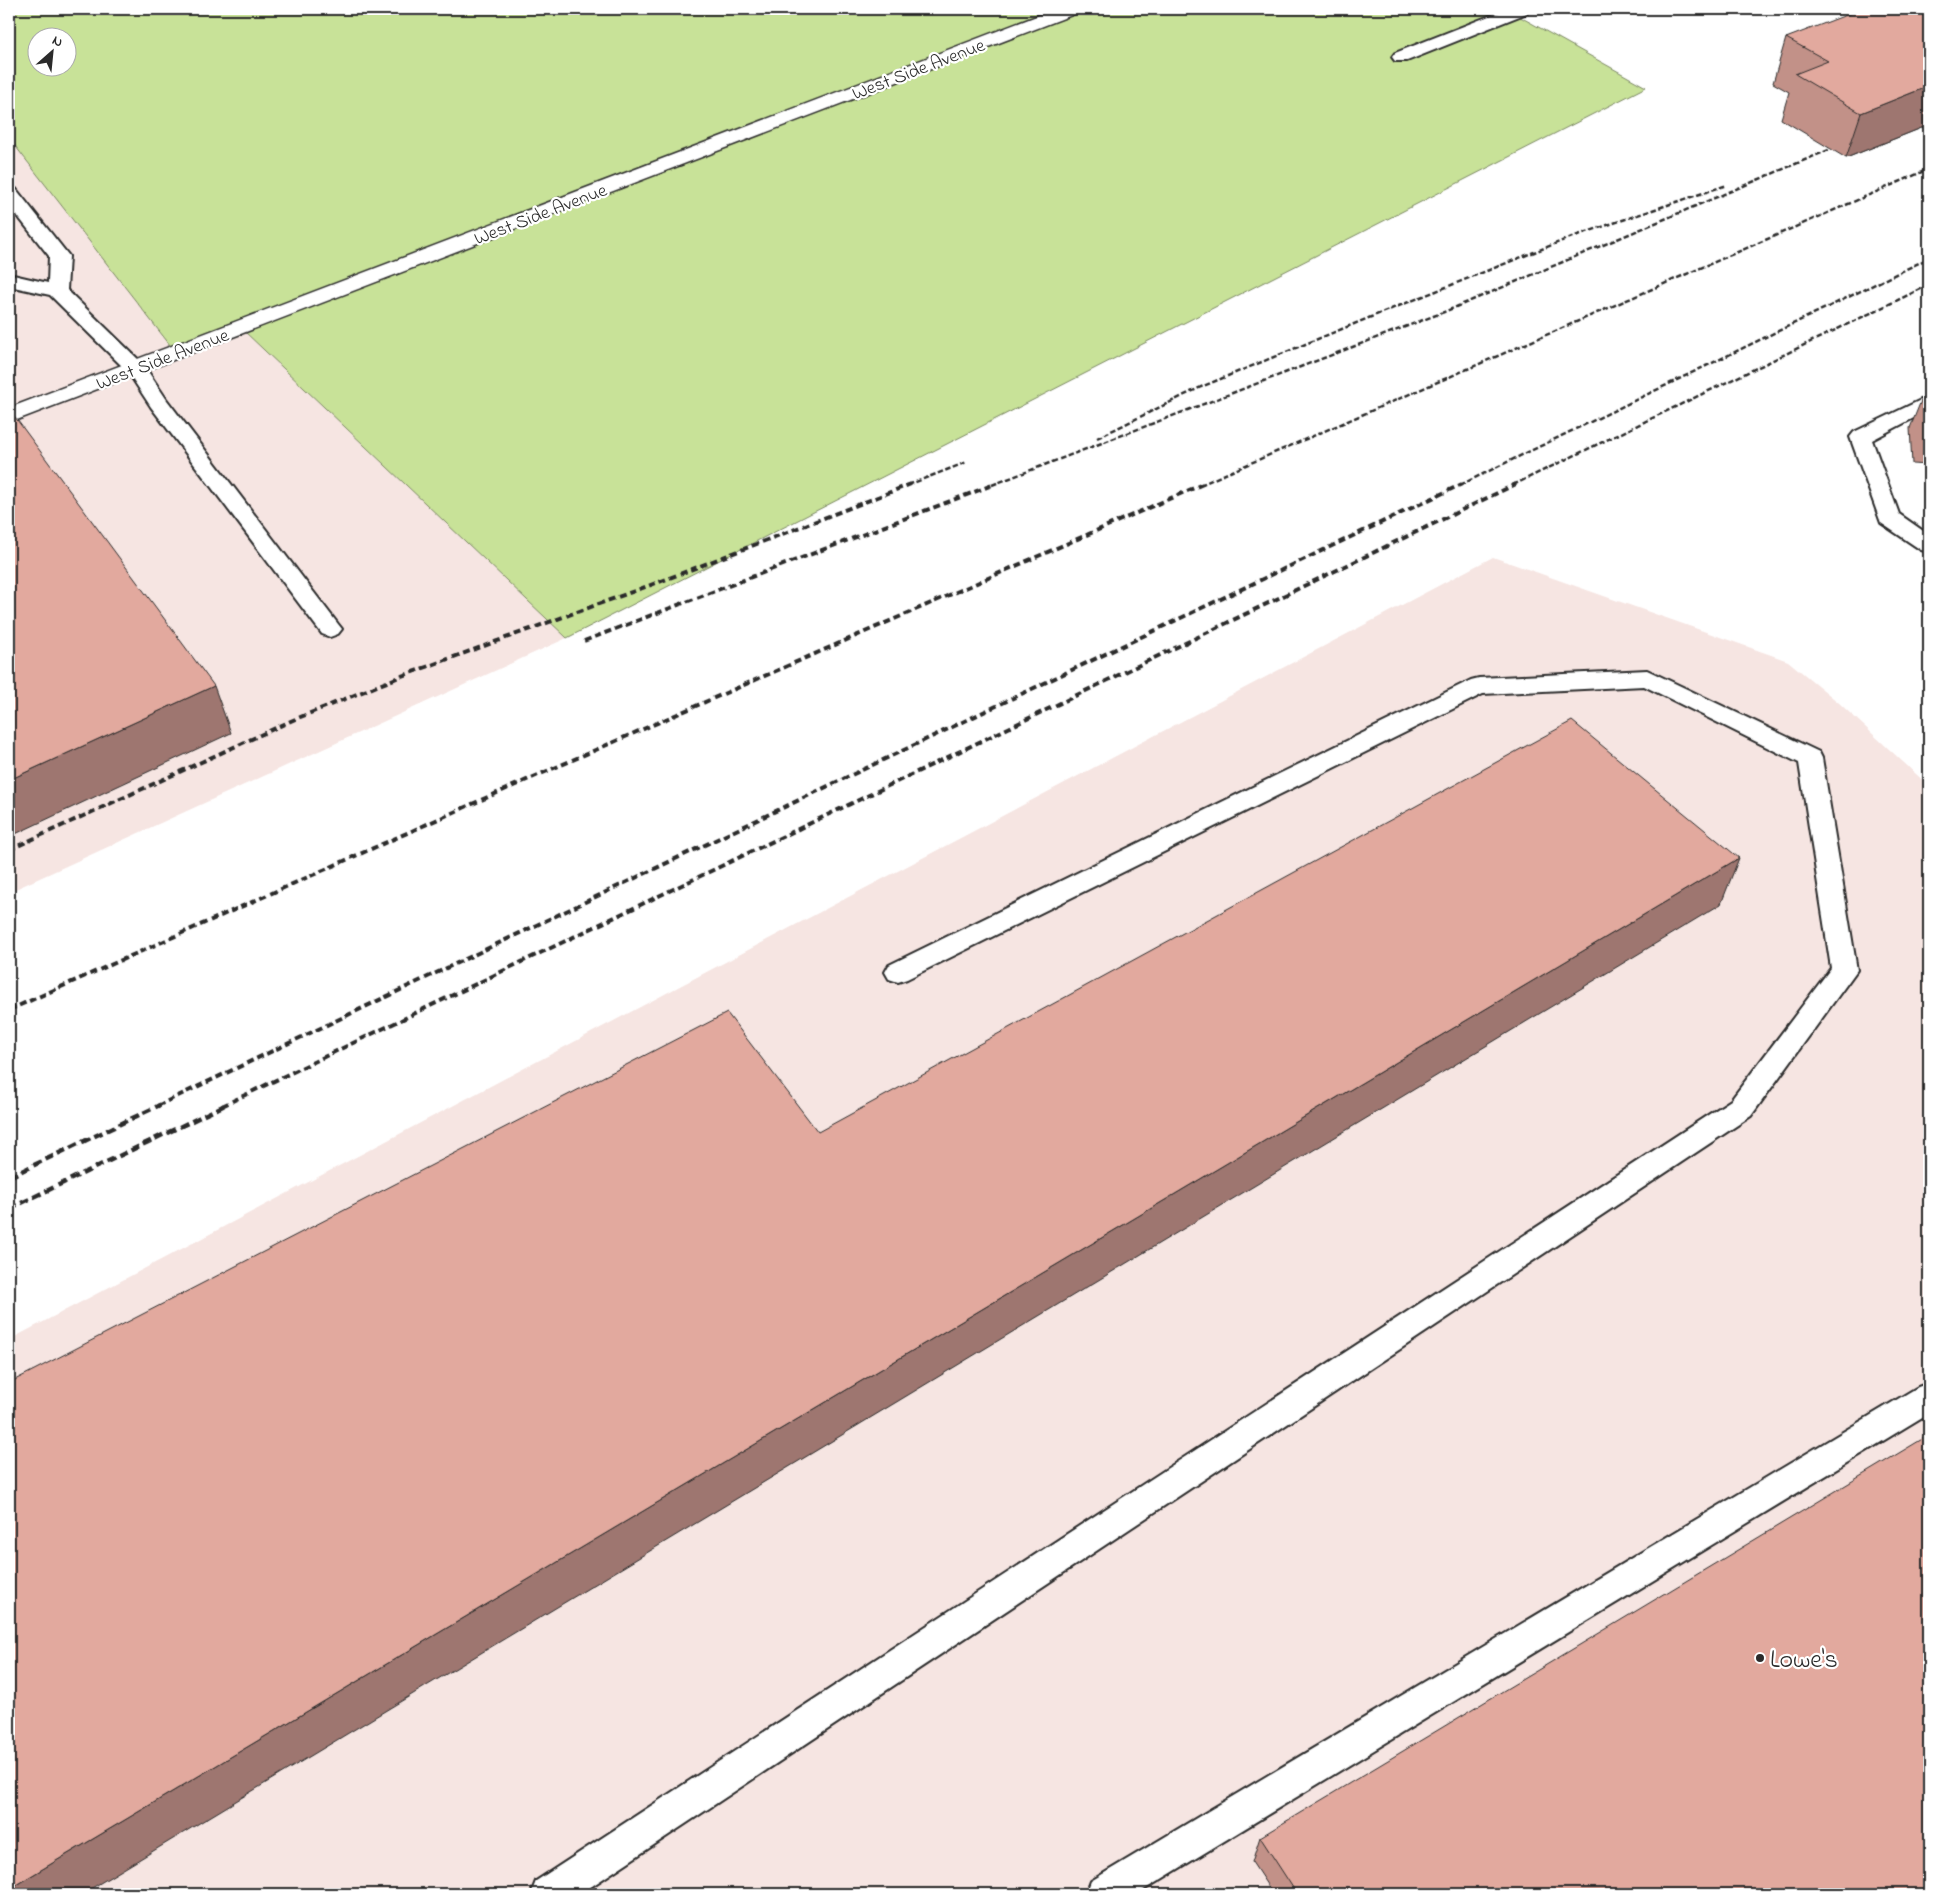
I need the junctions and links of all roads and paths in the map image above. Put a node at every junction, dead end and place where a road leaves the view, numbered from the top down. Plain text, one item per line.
1 (1071, 9) edge
2 (1521, 9) edge
3 (1401, 57) dead end
4 (9, 193) edge
5 (9, 280) edge
6 (57, 291) junction
7 (136, 368) junction
8 (1929, 402) edge
9 (9, 416) edge
10 (1929, 545) edge
11 (330, 628) dead end
12 (898, 972) dead end
13 (1929, 1397) edge
14 (549, 1894) edge
15 (1104, 1894) edge

1 - 7 street, West Side Avenue
2 - 3 lane
4 - 6 lane
5 - 6 lane
6 - 7 lane
7 - 9 street, West Side Avenue
7 - 11 lane
8 - 10 lane
12 - 14 lane
13 - 15 lane

